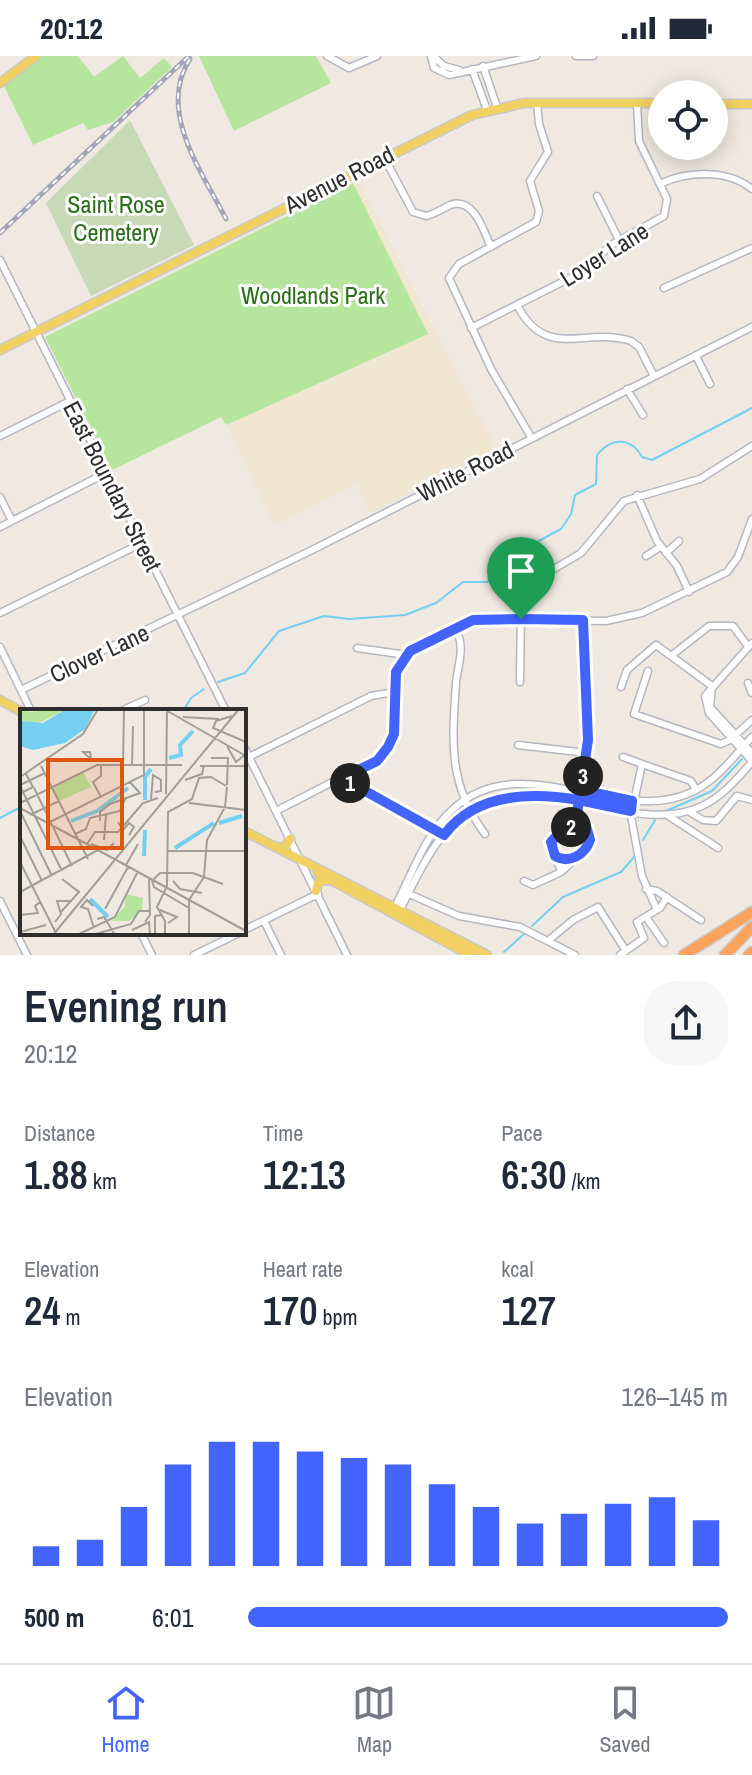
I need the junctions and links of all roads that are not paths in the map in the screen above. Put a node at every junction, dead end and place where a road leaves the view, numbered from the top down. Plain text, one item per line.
1 (36, 56) edge
2 (327, 56) edge
3 (377, 56) edge
4 (432, 56) edge
5 (536, 56) edge
6 (576, 56) edge
7 (593, 56) edge
8 (514, 58) edge
9 (483, 66) junction
10 (472, 69) junction
11 (0, 83) edge
12 (537, 103) junction
13 (637, 103) junction
14 (648, 103) edge
15 (728, 104) edge
16 (752, 104) edge
17 (497, 107) junction
18 (487, 110) junction
19 (384, 157) junction
20 (660, 184) junction
21 (752, 189) edge
22 (597, 196) dead end
23 (619, 240) junction
24 (491, 247) junction
25 (752, 248) edge
26 (0, 260) edge
27 (664, 288) dead end
28 (517, 305) junction
29 (752, 327) edge
30 (471, 328) junction
31 (36, 332) junction
32 (0, 350) edge
33 (696, 356) junction
34 (654, 376) junction
35 (710, 384) dead end
36 (627, 389) junction
37 (70, 401) junction
38 (643, 415) dead end
39 (0, 436) edge
40 (531, 437) junction
41 (752, 446) edge
42 (106, 473) junction
43 (637, 495) junction
44 (0, 497) edge
45 (752, 519) edge
46 (12, 521) junction
47 (0, 527) edge
48 (679, 541) dead end
49 (142, 543) junction
50 (660, 547) junction
51 (666, 553) junction
52 (646, 556) dead end
53 (689, 592) junction
54 (0, 613) edge
55 (178, 616) junction
56 (521, 619) junction
57 (583, 620) junction
58 (455, 628) junction
59 (750, 644) edge
60 (0, 647) edge
61 (357, 648) dead end
62 (407, 655) junction
63 (671, 656) junction
64 (648, 671) dead end
65 (520, 682) dead end
66 (748, 683) dead end
67 (712, 686) junction
68 (621, 687) dead end
69 (21, 690) junction
70 (394, 692) junction
71 (752, 693) edge
72 (0, 700) edge
73 (145, 700) dead end
74 (30, 709) edge
75 (125, 709) edge
76 (225, 709) edge
77 (20, 711) edge
78 (752, 720) edge
79 (752, 737) edge
80 (732, 738) junction
81 (518, 745) dead end
82 (742, 748) junction
83 (246, 751) edge
84 (587, 753) junction
85 (752, 753) edge
86 (249, 757) junction
87 (623, 757) dead end
88 (752, 761) edge
89 (642, 764) junction
90 (342, 778) junction
91 (730, 787) junction
92 (581, 790) junction
93 (696, 790) junction
94 (737, 796) junction
95 (464, 800) junction
96 (579, 800) junction
97 (752, 800) edge
98 (632, 801) junction
99 (276, 811) junction
100 (469, 811) junction
101 (631, 811) junction
102 (688, 811) junction
103 (667, 815) junction
104 (575, 825) junction
105 (436, 830) junction
106 (246, 832) edge
107 (485, 834) dead end
108 (444, 835) junction
109 (290, 839) junction
110 (718, 848) dead end
111 (277, 849) junction
112 (580, 855) junction
113 (558, 859) junction
114 (301, 861) junction
115 (561, 872) junction
116 (329, 879) junction
117 (524, 881) dead end
118 (646, 889) junction
119 (317, 892) junction
120 (406, 892) junction
121 (667, 897) junction
122 (0, 901) edge
123 (396, 910) junction
124 (657, 910) junction
125 (752, 912) edge
126 (646, 917) junction
127 (701, 920) dead end
128 (264, 921) junction
129 (752, 927) edge
130 (246, 930) edge
131 (142, 935) edge
132 (226, 936) edge
133 (549, 940) junction
134 (664, 943) dead end
135 (623, 953) edge
136 (27, 955) edge
137 (152, 955) edge
138 (194, 955) edge
139 (281, 955) edge
140 (347, 955) edge
141 (470, 955) edge
142 (487, 955) edge
143 (575, 955) edge
144 (684, 955) edge
145 (725, 955) edge

1 - 11 main road
2 - 3 street
4 - 10 street
5 - 8 street
6 - 7 street
8 - 9 street
9 - 10 street
9 - 17 street
10 - 18 street
12 - 13 main road, Avenue Road
12 - 17 main road, Avenue Road
12 - 24 street
13 - 14 main road, Avenue Road
13 - 20 street
15 - 16 main road
17 - 18 main road, Avenue Road
18 - 19 main road, Avenue Road
19 - 24 street
19 - 31 main road, Avenue Road
20 - 21 street
20 - 23 street, Loyer Lane
22 - 23 street
23 - 28 street, Loyer Lane
24 - 30 street
25 - 27 street
26 - 31 street, East Boundary Street
28 - 30 street, Loyer Lane
28 - 34 street
29 - 33 street, White Road
30 - 40 street
31 - 32 main road, Avenue Road
31 - 37 street, East Boundary Street
33 - 34 street, White Road
33 - 35 street
34 - 36 street, White Road
36 - 38 street
36 - 40 street, White Road
37 - 39 street
37 - 42 street, East Boundary Street
40 - 55 street, White Road
41 - 43 street
42 - 46 street
42 - 49 street, East Boundary Street
43 - 50 street
43 - 56 street
44 - 46 street
45 - 53 street
46 - 47 street
48 - 51 street
49 - 54 street
49 - 55 street, East Boundary Street
50 - 51 street
50 - 52 street
51 - 53 street
53 - 57 street
55 - 69 street, Clover Lane
55 - 76 street, East Boundary Street
56 - 57 street
56 - 58 street
56 - 65 street
57 - 84 street
58 - 62 street
58 - 95 street
59 - 63 street
59 - 67 street
60 - 69 street
61 - 62 street
62 - 70 street
63 - 67 street
63 - 68 street
64 - 80 street
66 - 71 street
67 - 80 street
69 - 74 street
70 - 86 street
70 - 90 street
72 - 77 main road
73 - 75 street
78 - 80 street
79 - 82 street
80 - 82 street
81 - 84 street
82 - 85 street
82 - 88 street
82 - 93 street
83 - 86 street
84 - 92 street
86 - 99 street
87 - 89 street
88 - 91 street
89 - 93 street
89 - 98 street
90 - 99 street
90 - 105 street
91 - 94 street
91 - 102 street
92 - 95 street
92 - 96 street
92 - 98 street
93 - 98 street
94 - 97 street
94 - 102 street
95 - 100 street
95 - 105 street
96 - 100 street
96 - 101 street
96 - 104 street
98 - 101 street
99 - 109 street
100 - 107 street
100 - 108 street
101 - 103 street
101 - 118 street
102 - 103 street
103 - 110 street
104 - 112 street
104 - 113 street
105 - 108 street
105 - 120 street
106 - 111 main road
108 - 120 street
109 - 111 main road
109 - 114 street
111 - 114 main road
112 - 113 street
112 - 115 street
113 - 115 street
114 - 116 main road
114 - 119 street
114 - 123 main road
115 - 117 street
116 - 119 main road
116 - 123 main road
118 - 121 street
118 - 124 street
119 - 128 street
119 - 140 street
120 - 123 street
120 - 133 street
121 - 124 street
121 - 127 street
122 - 136 street
123 - 141 main road
123 - 142 main road
124 - 126 street
125 - 144 highway
126 - 134 street
126 - 135 street
128 - 130 street
128 - 139 street
129 - 145 highway
131 - 137 street
132 - 138 street
133 - 135 street
133 - 143 street

